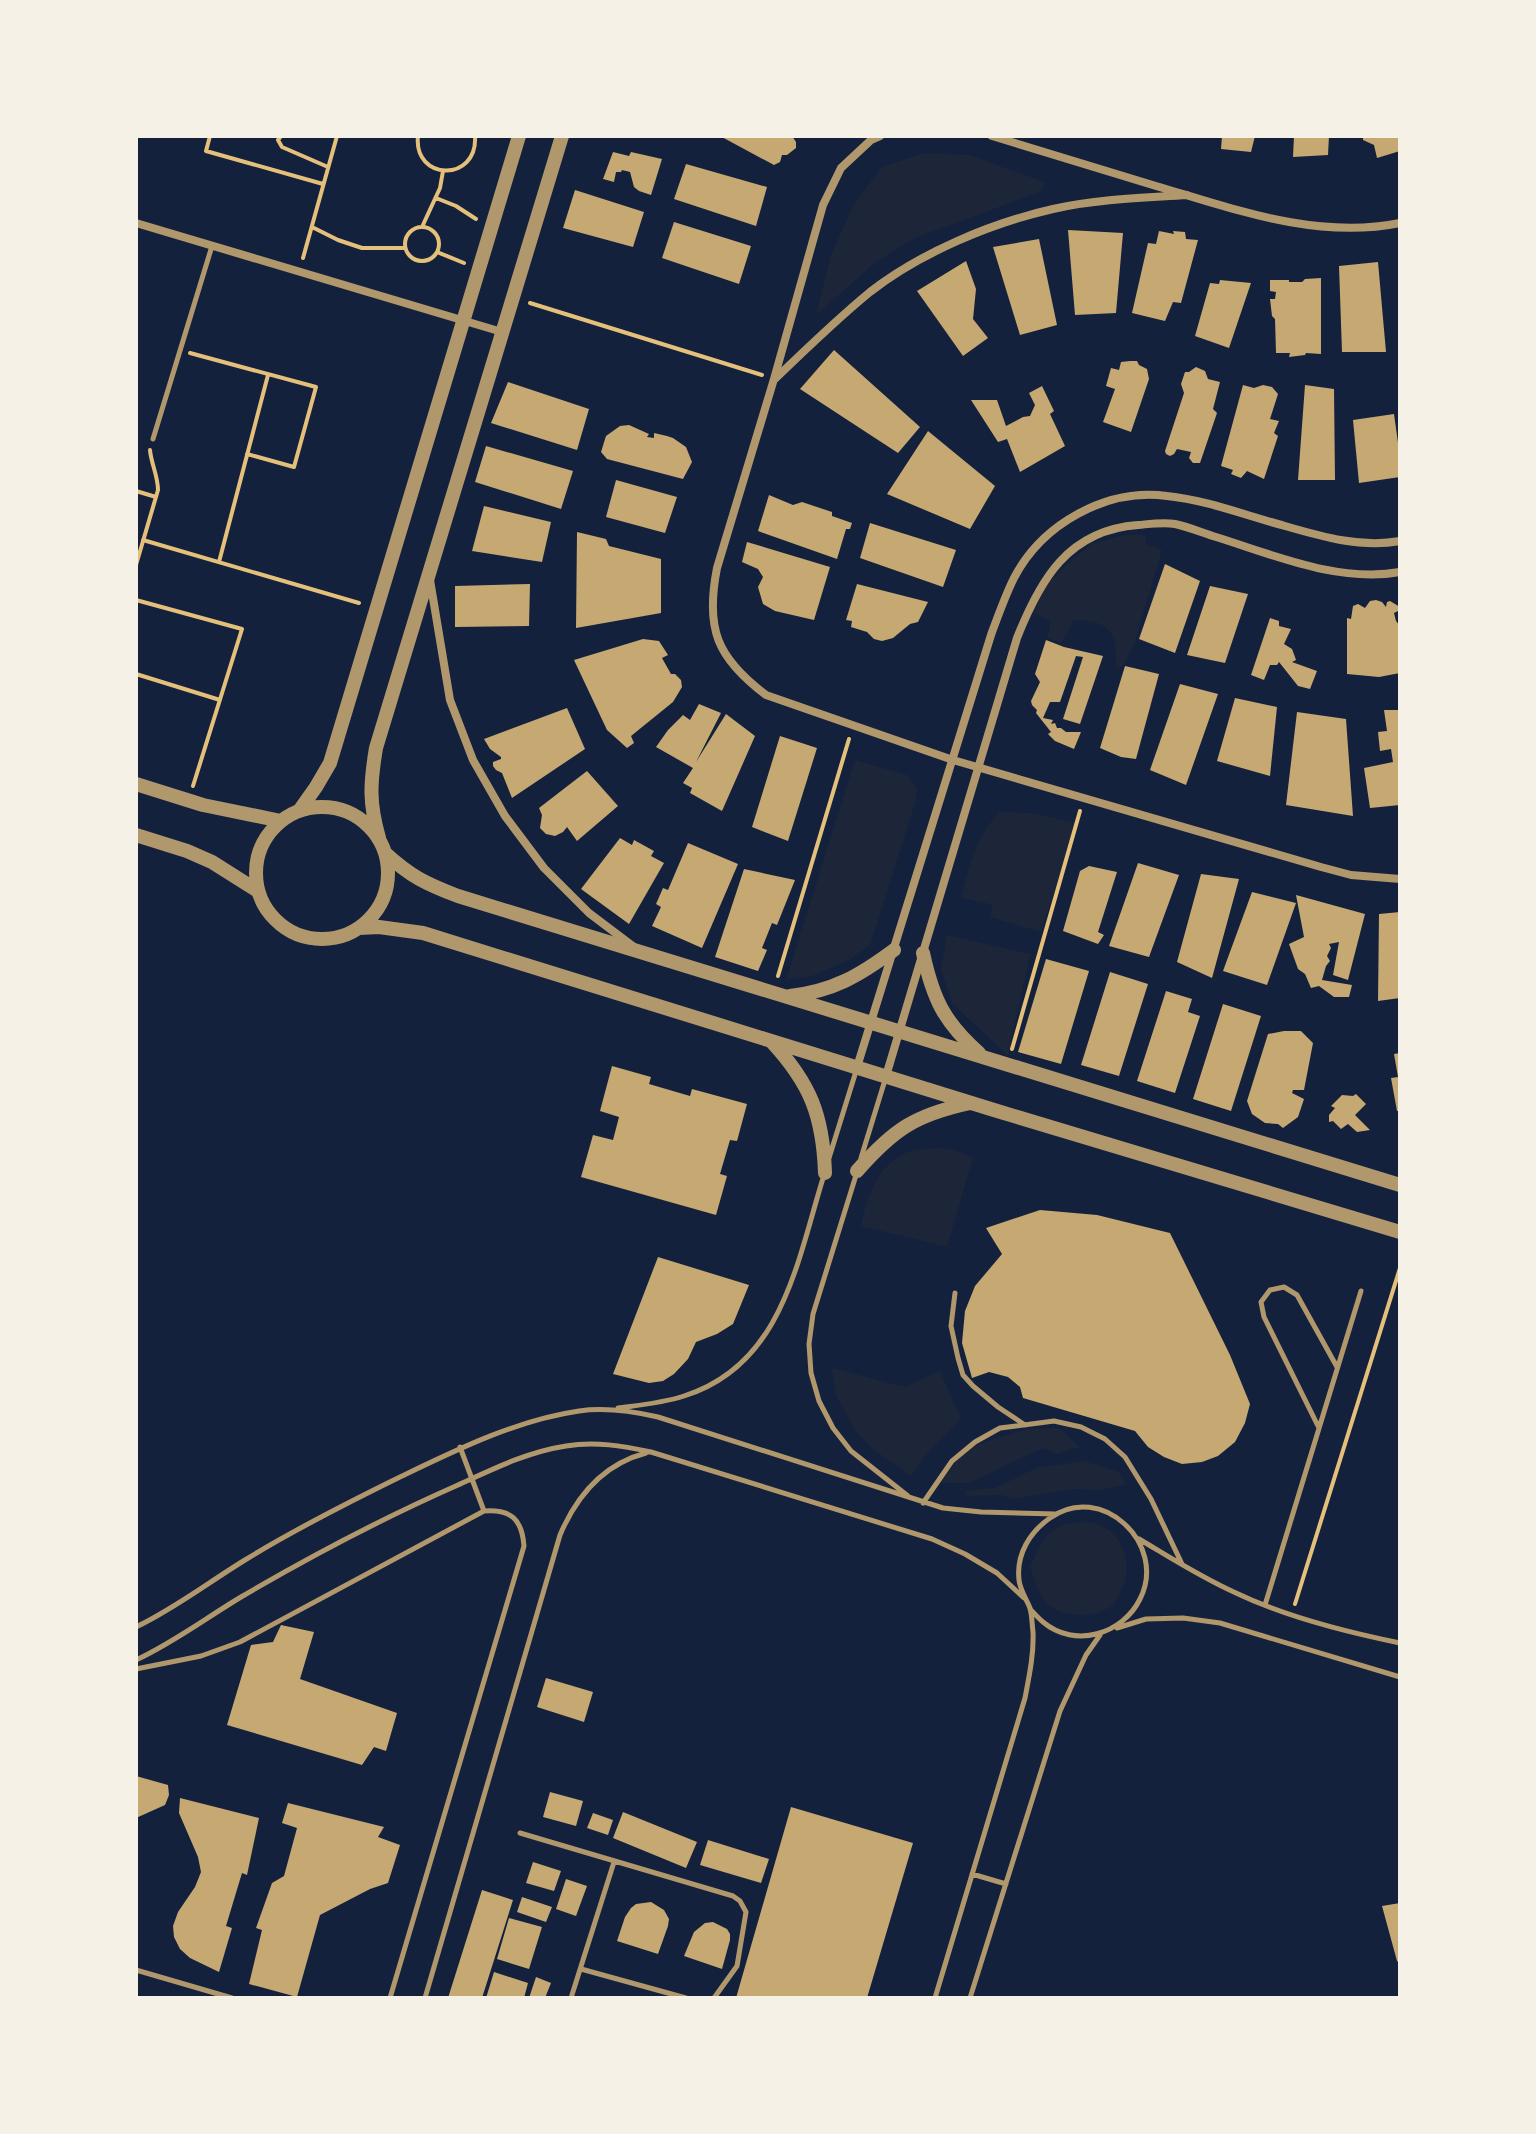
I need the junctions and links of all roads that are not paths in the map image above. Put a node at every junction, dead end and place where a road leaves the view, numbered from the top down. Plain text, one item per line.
1 (519, 136) edge
2 (562, 136) edge
3 (880, 136) edge
4 (992, 136) edge
5 (1187, 195) junction
6 (136, 223) edge
7 (1400, 223) edge
8 (212, 246) junction
9 (463, 321) junction
10 (502, 332) junction
11 (774, 379) junction
12 (153, 439) road end
13 (1400, 541) edge
14 (1400, 572) edge
15 (429, 573) junction
16 (953, 760) junction
17 (978, 766) junction
18 (136, 784) edge
19 (299, 811) junction
20 (281, 821) junction
21 (136, 835) edge
22 (379, 838) junction
23 (385, 853) junction
24 (1400, 879) edge
25 (258, 891) junction
26 (359, 928) junction
27 (894, 950) junction
28 (641, 952) junction
29 (923, 953) junction
30 (779, 994) junction
31 (871, 1023) junction
32 (899, 1031) junction
33 (770, 1040) junction
34 (982, 1056) junction
35 (857, 1067) junction
36 (886, 1076) junction
37 (972, 1103) junction
38 (857, 1171) junction
39 (825, 1173) junction
40 (1400, 1185) edge
41 (1400, 1232) edge
42 (1361, 1291) dead end
43 (955, 1293) dead end
44 (1338, 1369) junction
45 (609, 1409) junction
46 (1025, 1425) junction
47 (1319, 1429) junction
48 (460, 1447) junction
49 (651, 1452) junction
50 (472, 1479) junction
51 (912, 1500) junction
52 (923, 1503) junction
53 (484, 1511) junction
54 (1055, 1514) junction
55 (1138, 1539) junction
56 (1182, 1564) junction
57 (1024, 1598) junction
58 (1265, 1605) junction
59 (1030, 1609) junction
60 (136, 1627) edge
61 (1108, 1631) junction
62 (1101, 1634) junction
63 (1400, 1643) edge
64 (136, 1660) edge
65 (136, 1669) edge
66 (1400, 1677) edge
67 (520, 1833) dead end
68 (614, 1862) junction
69 (972, 1874) junction
70 (1006, 1884) junction
71 (581, 1969) junction
72 (136, 1970) edge
73 (232, 1998) edge
74 (390, 1998) edge
75 (425, 1998) edge
76 (571, 1998) edge
77 (686, 1998) edge
78 (714, 1998) edge
79 (935, 1998) edge
80 (970, 1998) edge

1 - 9 street
2 - 10 street
3 - 11 street
4 - 5 street
5 - 7 street
5 - 11 street
6 - 8 street
8 - 9 street
8 - 12 lane
9 - 10 street
9 - 19 street
10 - 15 street
11 - 16 street
13 - 16 street
14 - 17 street
15 - 22 street
15 - 28 street
16 - 17 street
16 - 27 street
17 - 24 street
17 - 29 street
18 - 20 street
19 - 20 street
19 - 22 street
20 - 25 street
21 - 25 street
22 - 23 street
23 - 26 street
23 - 28 street
25 - 26 street
26 - 33 street
27 - 30 street
27 - 31 street
28 - 30 street
29 - 32 street
29 - 34 street
30 - 31 street
31 - 32 street
31 - 35 street
32 - 34 street
32 - 36 street
33 - 35 street
33 - 39 street
34 - 40 street
35 - 36 street
35 - 39 lane
36 - 37 street
36 - 38 lane
37 - 38 street
37 - 41 street
38 - 51 lane
39 - 45 lane
42 - 44 lane
43 - 46 lane
44 - 47 lane
44 - 47 lane
45 - 48 lane
45 - 51 lane
46 - 52 lane
46 - 56 lane
47 - 58 lane
48 - 50 lane
48 - 60 lane
49 - 50 lane
49 - 57 lane
49 - 75 lane
50 - 53 lane
50 - 64 lane
51 - 52 lane
52 - 54 lane
53 - 65 lane
53 - 74 lane
54 - 55 lane
54 - 57 lane
55 - 56 lane
55 - 61 lane
56 - 58 lane
57 - 59 lane
58 - 63 lane
59 - 62 lane
59 - 69 lane
61 - 62 lane
61 - 66 lane
62 - 70 lane
67 - 68 lane
68 - 71 lane
68 - 78 lane
69 - 70 lane
69 - 79 lane
70 - 80 lane
71 - 76 lane
71 - 77 lane
72 - 73 lane

